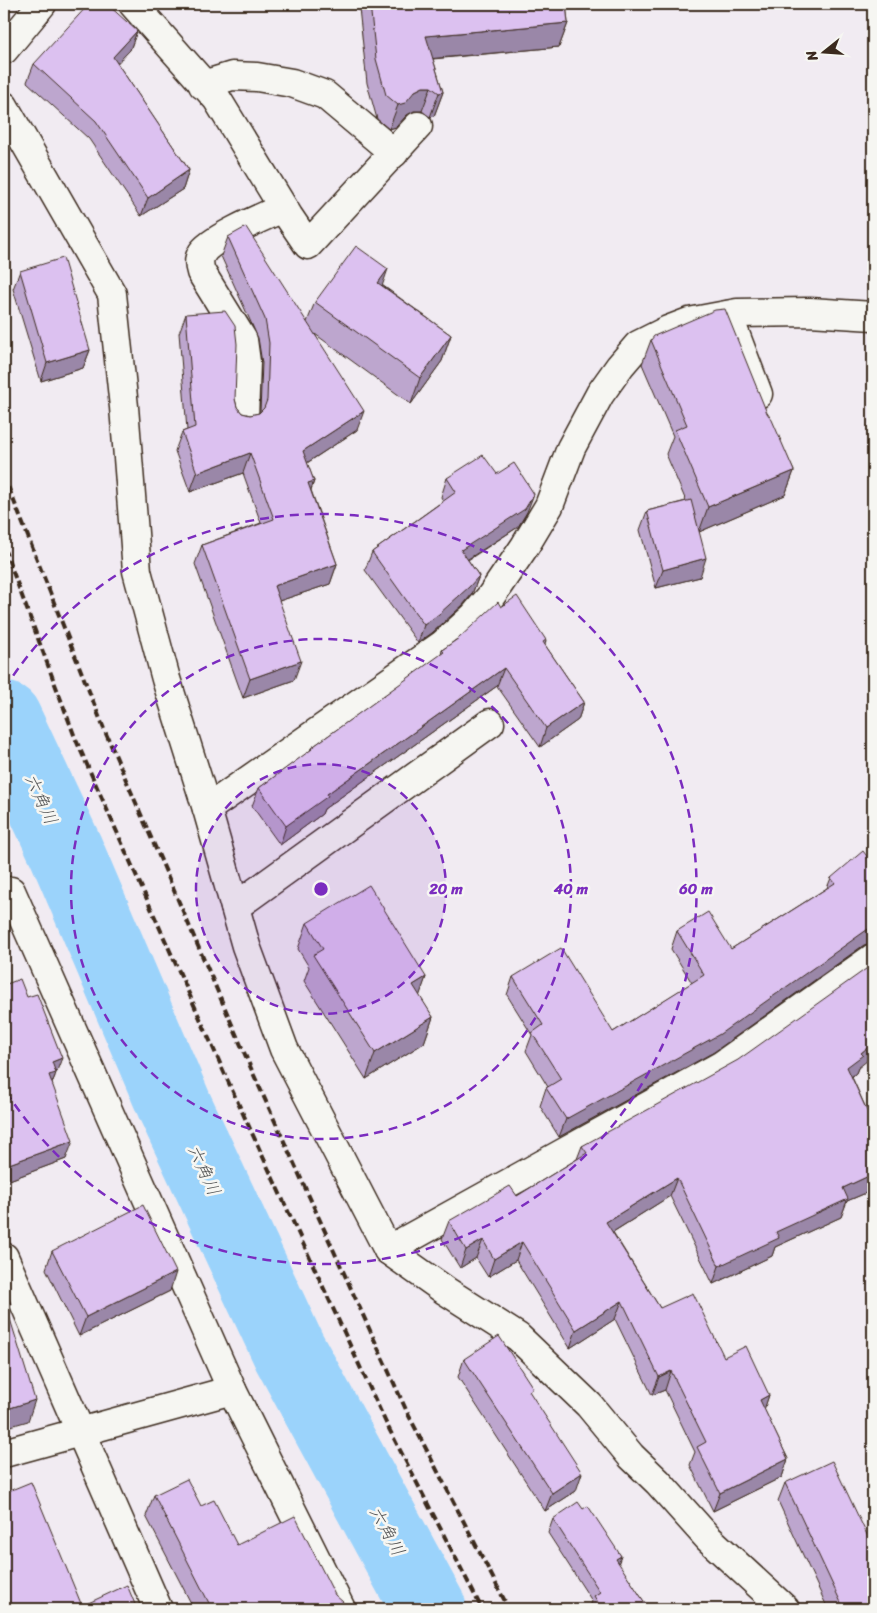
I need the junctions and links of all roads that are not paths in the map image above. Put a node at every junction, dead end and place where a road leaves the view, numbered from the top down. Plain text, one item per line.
1 (42, 4) edge
2 (134, 4) edge
3 (4, 50) edge
4 (203, 85) junction
5 (4, 106) edge
6 (418, 126) dead end
7 (394, 153) junction
8 (283, 208) junction
9 (728, 315) junction
10 (873, 316) edge
11 (766, 414) edge
12 (244, 419) edge
13 (490, 723) dead end
14 (207, 809) junction
15 (11, 892) dead end
16 (236, 906) junction
17 (873, 958) edge
18 (388, 1250) junction
19 (4, 1257) edge
20 (232, 1390) junction
21 (80, 1433) junction
22 (4, 1453) edge
23 (158, 1609) edge
24 (341, 1609) edge
25 (785, 1609) edge

1 - 3 street
2 - 4 street
4 - 7 street
4 - 8 street
5 - 14 street
6 - 7 street
7 - 8 street
8 - 12 street
9 - 10 street
9 - 11 street
9 - 14 street
13 - 16 street
14 - 16 street
15 - 20 street
16 - 18 street
17 - 18 street
18 - 25 street
19 - 21 street
20 - 21 street
20 - 24 street
21 - 22 street
21 - 23 street

